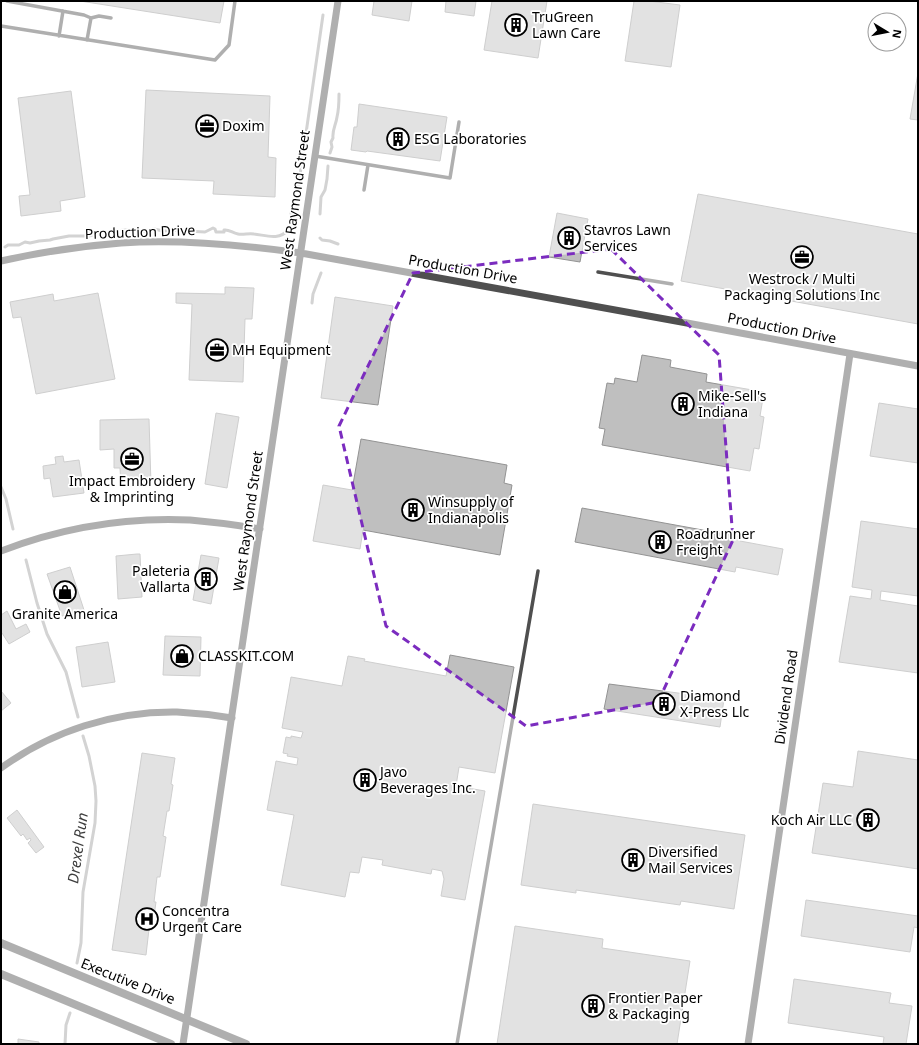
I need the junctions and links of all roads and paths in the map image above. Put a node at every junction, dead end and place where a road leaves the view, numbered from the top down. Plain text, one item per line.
1 (7, 1) edge
2 (236, 1) edge
3 (338, 1) edge
4 (63, 11) junction
5 (91, 18) junction
6 (111, 18) dead end
7 (1, 26) edge
8 (59, 36) junction
9 (87, 40) junction
10 (459, 122) dead end
11 (315, 156) junction
12 (368, 165) junction
13 (364, 190) dead end
14 (301, 253) junction
15 (1, 261) edge
16 (598, 272) dead end
17 (672, 284) dead end
18 (850, 354) junction
19 (918, 366) edge
20 (260, 528) junction
21 (1, 551) edge
22 (538, 571) dead end
23 (232, 718) junction
24 (1, 768) edge
25 (1, 943) edge
26 (1, 974) edge
27 (187, 1020) junction
28 (170, 1044) edge
29 (183, 1044) edge
30 (246, 1044) edge
31 (457, 1044) edge
32 (748, 1044) edge

1 - 4 lane
2 - 9 lane
3 - 11 street, West Raymond Street
4 - 5 lane
4 - 8 lane
5 - 6 lane
5 - 9 lane
7 - 8 lane
8 - 9 lane
10 - 12 lane
11 - 12 lane
11 - 14 street, West Raymond Street
12 - 13 lane
14 - 15 street, Production Drive
14 - 18 street, Production Drive
14 - 20 street, West Raymond Street
16 - 17 lane
18 - 19 street, Production Drive
18 - 32 street, Dividend Road
20 - 21 street
20 - 23 street, West Raymond Street
22 - 31 lane
23 - 24 street
23 - 27 street, West Raymond Street
25 - 27 street, Executive Drive
26 - 28 street
27 - 29 street, West Raymond Street
27 - 30 street, Executive Drive

